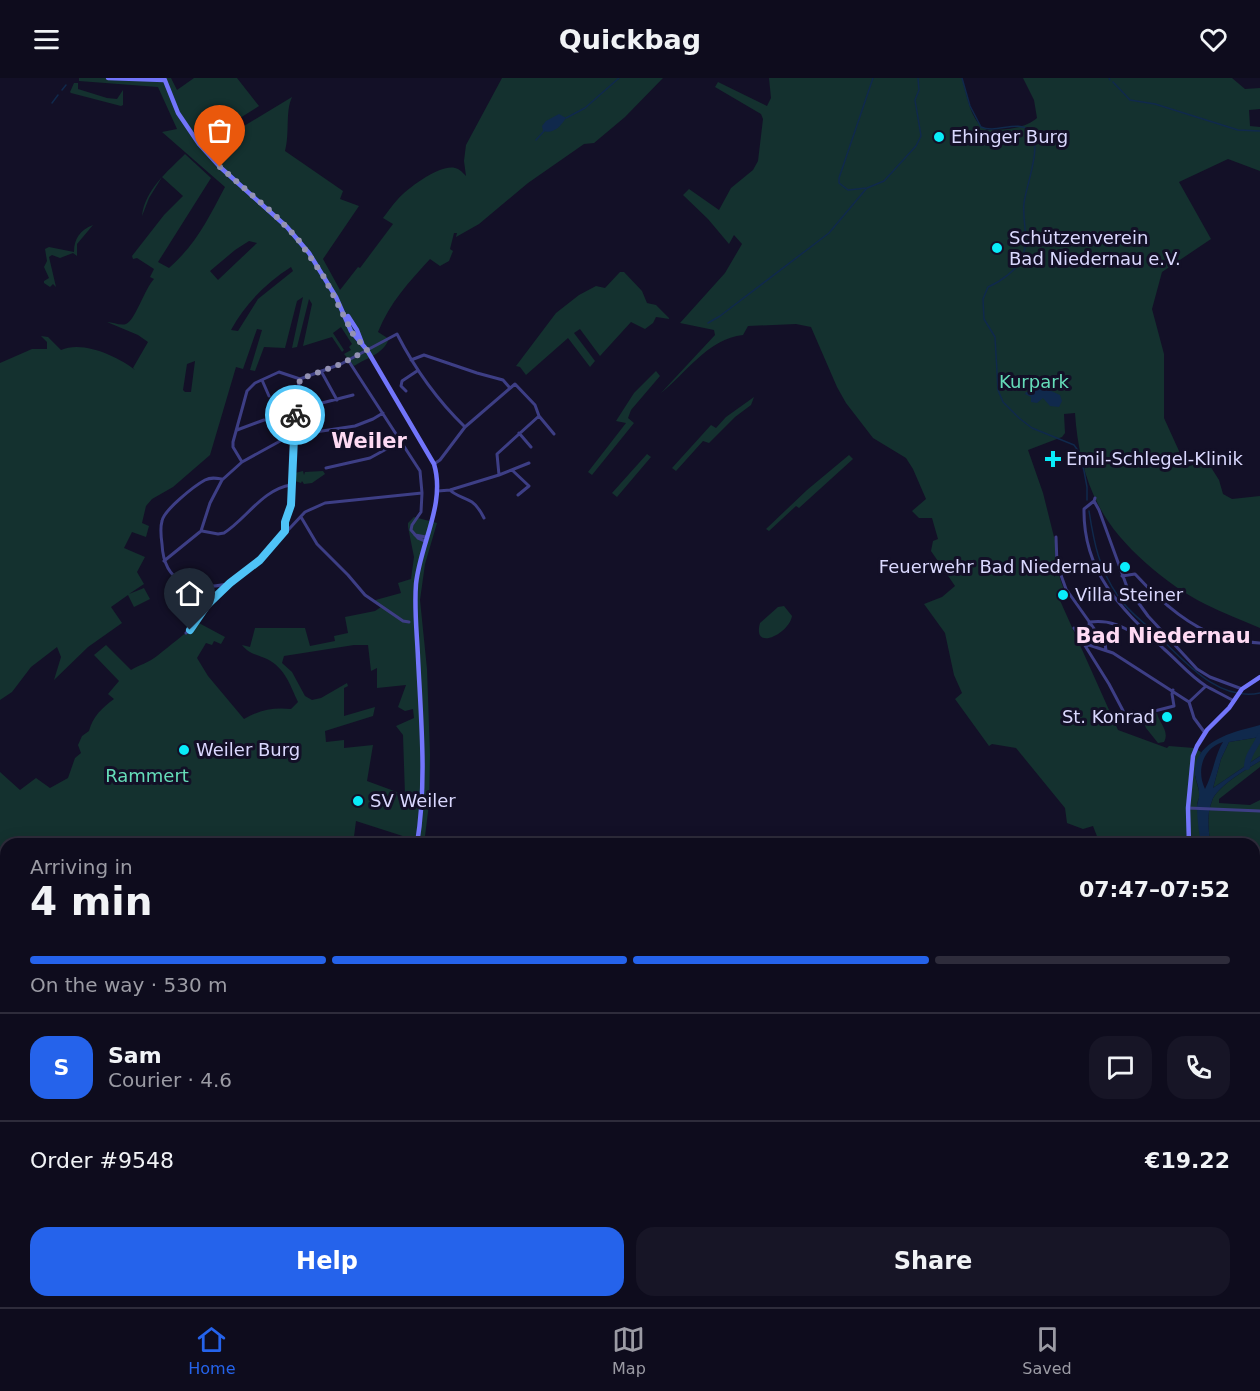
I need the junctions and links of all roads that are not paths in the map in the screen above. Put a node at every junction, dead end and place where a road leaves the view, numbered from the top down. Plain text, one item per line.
1 (108, 78) edge
2 (142, 78) edge
3 (164, 79) edge
4 (367, 350) junction
5 (348, 360) junction
6 (411, 360) junction
7 (321, 371) junction
8 (417, 371) junction
9 (300, 379) junction
10 (262, 380) junction
11 (510, 388) junction
12 (406, 392) dead end
13 (353, 395) dead end
14 (269, 396) dead end
15 (337, 400) junction
16 (318, 404) dead end
17 (383, 413) junction
18 (539, 416) junction
19 (264, 420) dead end
20 (465, 427) junction
21 (237, 430) junction
22 (519, 433) junction
23 (554, 434) dead end
24 (293, 437) junction
25 (401, 441) junction
26 (531, 447) dead end
27 (242, 462) junction
28 (529, 463) dead end
29 (434, 464) junction
30 (326, 468) dead end
31 (512, 470) junction
32 (498, 475) junction
33 (222, 480) junction
34 (291, 485) junction
35 (450, 490) junction
36 (438, 491) junction
37 (422, 493) junction
38 (518, 495) dead end
39 (300, 516) junction
40 (484, 518) dead end
41 (201, 531) junction
42 (285, 531) junction
43 (1056, 537) dead end
44 (425, 539) junction
45 (164, 561) junction
46 (1122, 576) junction
47 (230, 583) junction
48 (409, 622) dead end
49 (1089, 622) junction
50 (1074, 628) dead end
51 (186, 633) dead end
52 (1150, 635) junction
53 (1089, 638) dead end
54 (1260, 644) edge
55 (1086, 646) junction
56 (1106, 650) junction
57 (1260, 677) edge
58 (1206, 686) junction
59 (1173, 690) junction
60 (1241, 690) junction
61 (1235, 700) junction
62 (1189, 702) junction
63 (1139, 715) dead end
64 (1129, 722) dead end
65 (1205, 733) junction
66 (1191, 808) junction
67 (1260, 811) edge
68 (418, 838) edge
69 (1189, 838) edge

1 - 2 main road
2 - 3 main road
3 - 4 main road
4 - 5 street
4 - 6 street
4 - 29 main road
5 - 7 street
5 - 17 street
6 - 8 street
6 - 11 street
7 - 9 street
7 - 15 street
8 - 12 street
8 - 20 street
9 - 10 street
9 - 24 street
10 - 14 street
10 - 21 street
11 - 18 street
11 - 20 street
13 - 15 street
15 - 16 street
17 - 24 street
17 - 25 street
18 - 22 street
18 - 23 street
19 - 21 street
20 - 29 street
21 - 27 street
22 - 26 street
22 - 32 street
24 - 27 street
24 - 34 street
25 - 30 street
25 - 37 street
27 - 33 street
28 - 31 street
29 - 36 main road
31 - 32 street
31 - 38 street
32 - 35 street
33 - 41 street
33 - 45 street
34 - 41 street
34 - 42 street
35 - 36 street
35 - 40 street
36 - 44 main road
37 - 39 street
37 - 44 street
39 - 42 street
39 - 48 street
41 - 45 street
42 - 47 street
43 - 49 street
44 - 68 main road
45 - 47 street
46 - 52 street
46 - 54 street
46 - 60 street
47 - 51 street
49 - 52 street
49 - 53 street
49 - 56 street
50 - 55 street
52 - 58 street
55 - 56 street
55 - 64 street
56 - 59 street
57 - 60 main road
58 - 61 street
58 - 62 street
59 - 62 street
59 - 63 street
60 - 61 main road
61 - 65 main road
62 - 65 street
65 - 66 main road
66 - 67 street
66 - 69 main road

